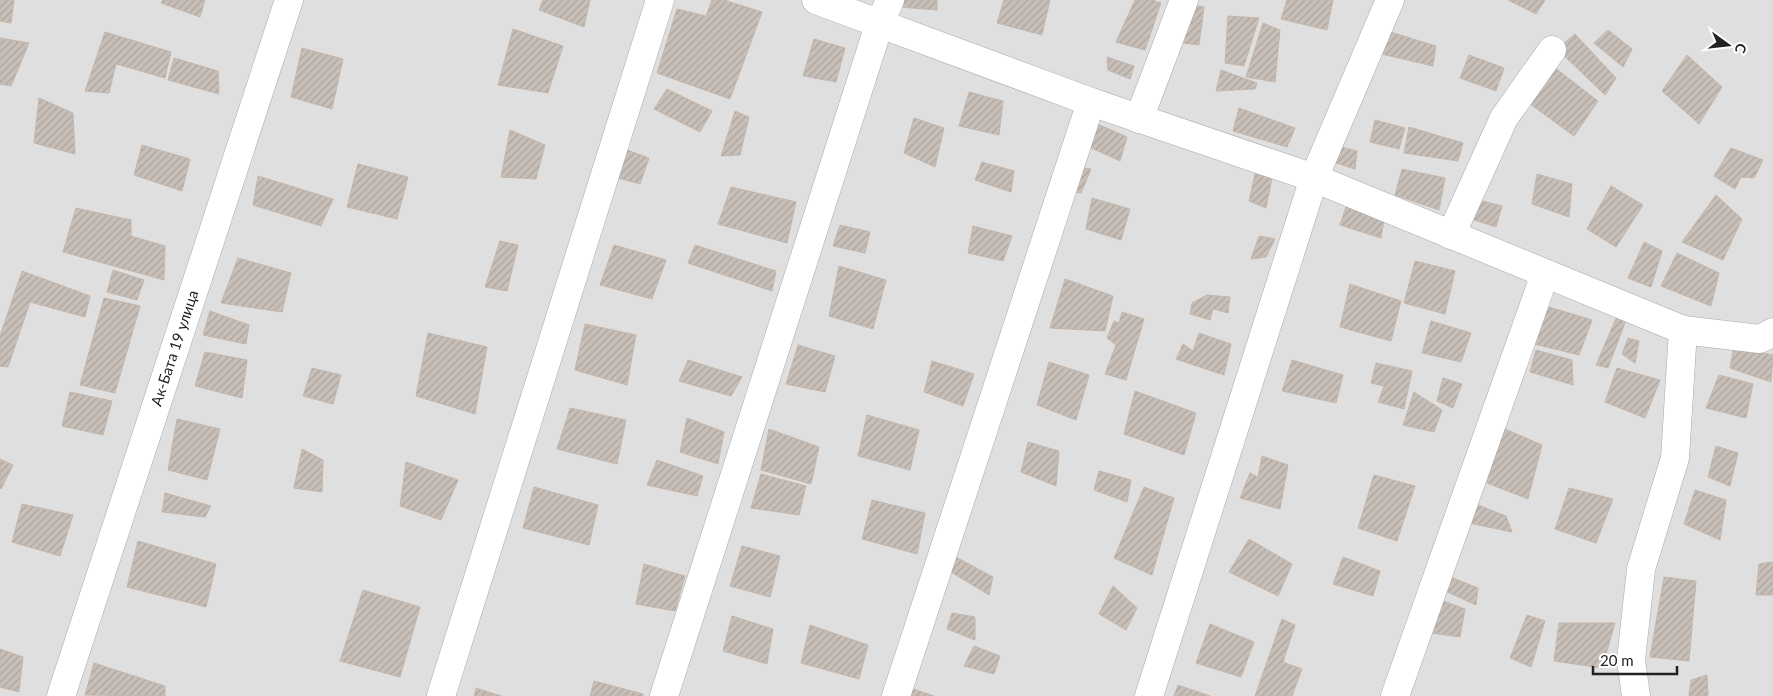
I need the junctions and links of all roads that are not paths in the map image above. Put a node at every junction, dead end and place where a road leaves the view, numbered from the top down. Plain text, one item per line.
1 (289, 0) edge
2 (660, 0) edge
3 (816, 0) edge
4 (890, 0) edge
5 (1184, 0) edge
6 (1390, 0) edge
7 (879, 25) junction
8 (1552, 50) dead end
9 (1090, 102) junction
10 (1139, 119) junction
11 (1314, 178) junction
12 (1451, 235) junction
13 (1545, 274) junction
14 (1683, 330) junction
15 (1773, 332) edge
16 (61, 696) edge
17 (441, 696) edge
18 (664, 696) edge
19 (896, 696) edge
20 (1150, 696) edge
21 (1395, 696) edge
22 (1636, 696) edge

1 - 16 street, Ак-Бата 19 улица
2 - 17 street
3 - 7 street
4 - 7 street
5 - 10 street
6 - 11 street
7 - 9 street
7 - 18 street
8 - 12 street
9 - 10 street
9 - 19 street
10 - 11 street
11 - 12 street
11 - 20 street
12 - 13 street
13 - 14 street
13 - 21 street
14 - 15 street
14 - 22 street

